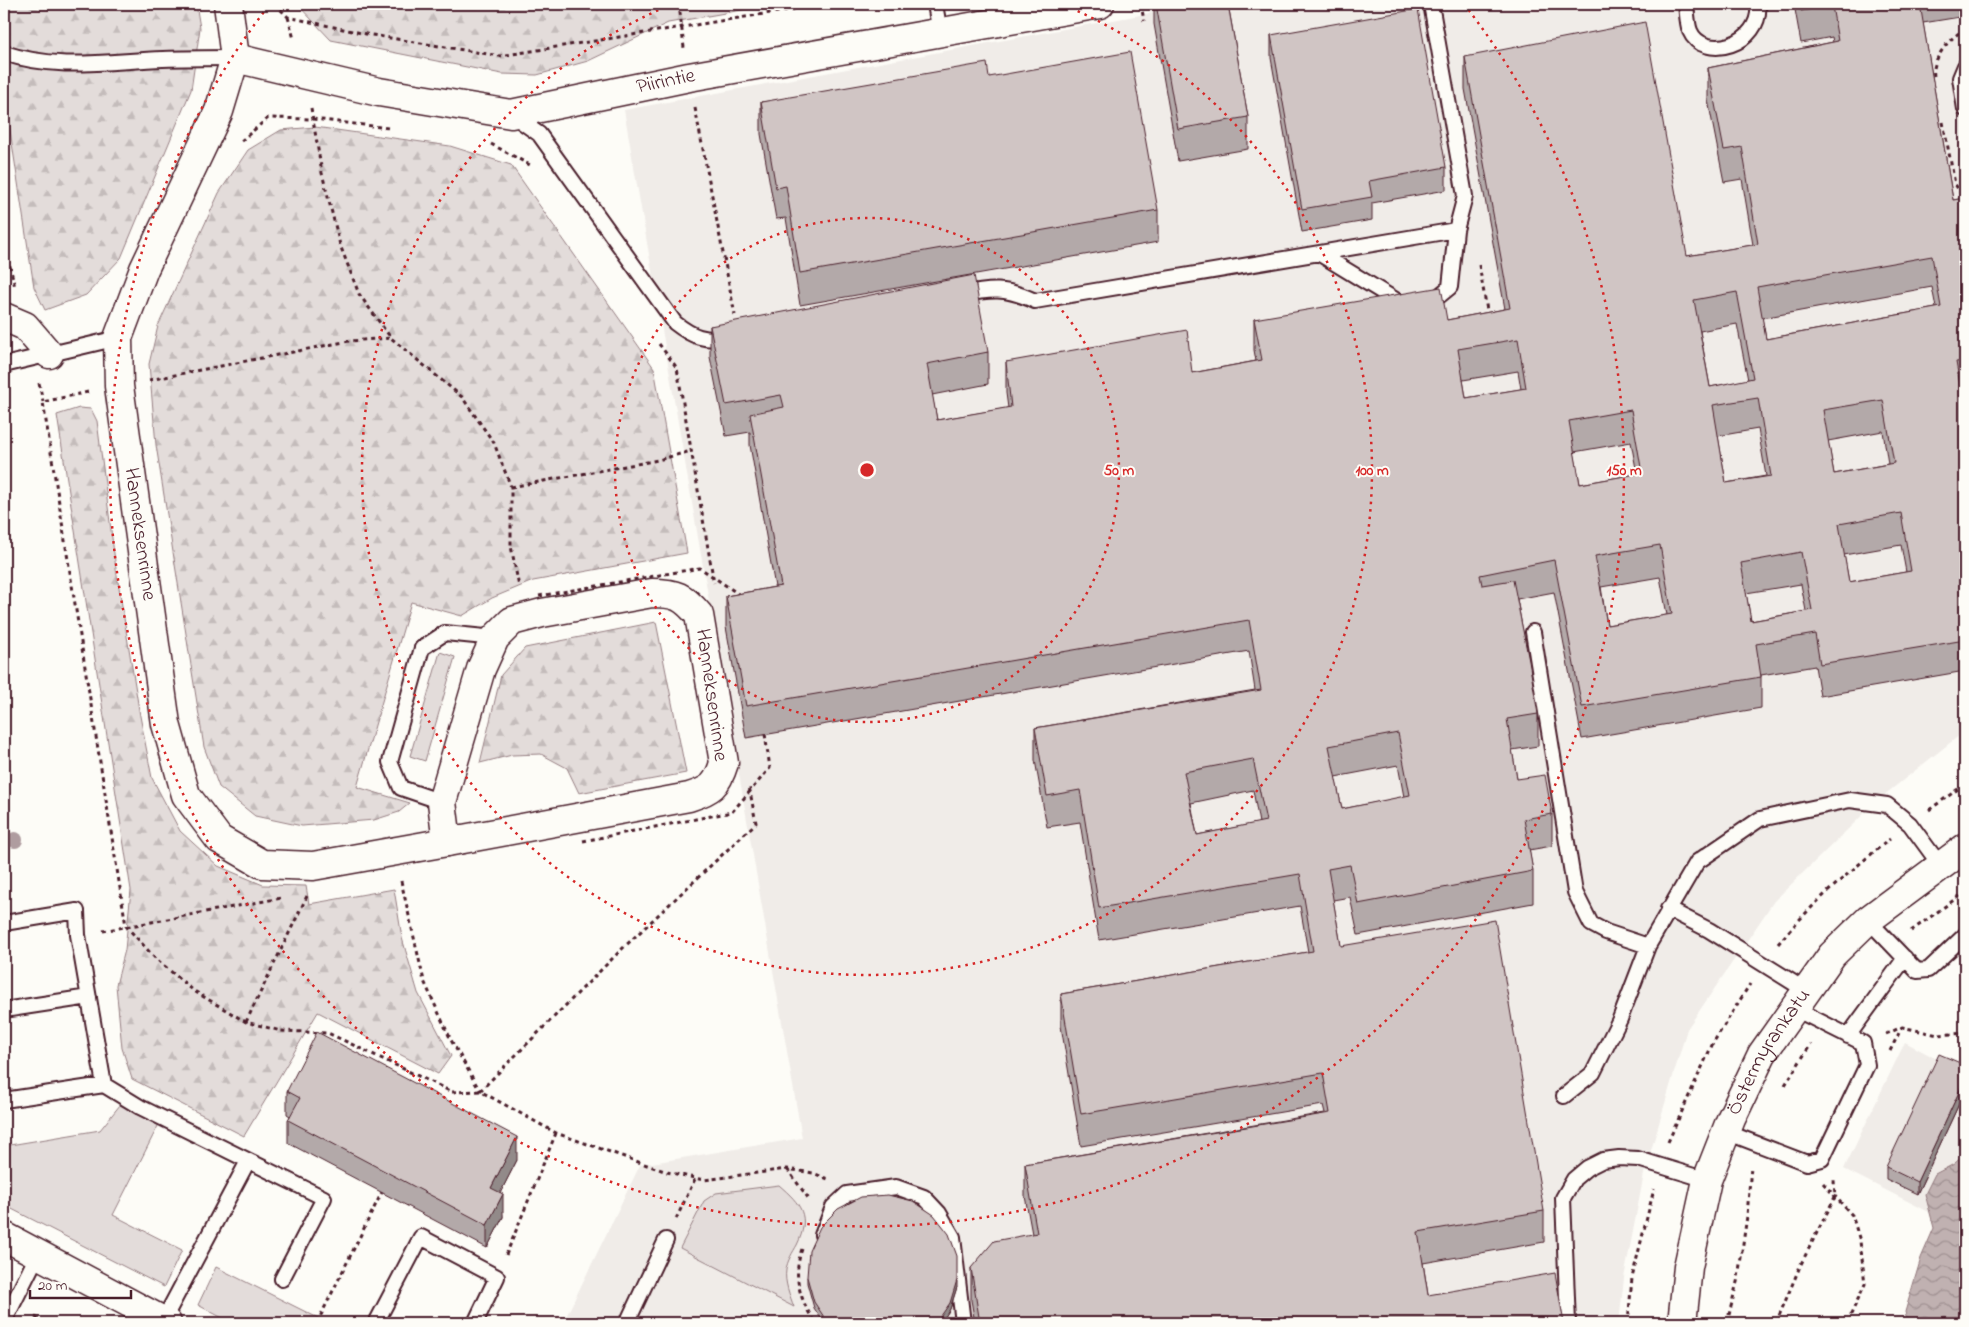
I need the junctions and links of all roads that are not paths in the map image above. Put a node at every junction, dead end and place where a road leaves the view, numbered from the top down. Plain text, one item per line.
1 (228, 4) edge
2 (935, 4) edge
3 (1100, 4) edge
4 (1431, 4) edge
5 (1686, 4) edge
6 (1758, 4) edge
7 (940, 32) junction
8 (4, 53) edge
9 (235, 58) junction
10 (1965, 66) edge
11 (1965, 109) edge
12 (511, 114) junction
13 (1456, 230) junction
14 (1320, 254) junction
15 (944, 298) edge
16 (4, 317) edge
17 (739, 336) edge
18 (118, 338) junction
19 (49, 354) junction
20 (4, 365) edge
21 (1533, 632) dead end
22 (495, 638) junction
23 (442, 802) junction
24 (448, 842) junction
25 (1965, 848) edge
26 (1940, 865) junction
27 (1668, 909) junction
28 (1868, 920) junction
29 (4, 923) edge
30 (1965, 935) edge
31 (1648, 946) junction
32 (1905, 958) junction
33 (88, 997) junction
34 (1799, 999) junction
35 (4, 1010) edge
36 (1848, 1036) junction
37 (104, 1085) junction
38 (1564, 1096) dead end
39 (4, 1100) edge
40 (1726, 1132) junction
41 (248, 1161) junction
42 (1707, 1180) junction
43 (4, 1236) edge
44 (666, 1240) road end
45 (818, 1249) edge
46 (38, 1254) junction
47 (282, 1278) dead end
48 (4, 1322) edge
49 (165, 1322) edge
50 (376, 1323) edge
51 (475, 1323) edge
52 (626, 1323) edge
53 (963, 1323) edge
54 (1568, 1323) edge
55 (1682, 1323) edge

1 - 9 street, Hanneksenrinne
2 - 7 lane
3 - 7 street, Piirintie
4 - 13 lane
5 - 6 lane
7 - 12 street, Piirintie
8 - 9 lane
9 - 12 street, Piirintie
9 - 18 street, Hanneksenrinne
10 - 11 lane
12 - 17 lane
13 - 14 lane
13 - 14 lane
14 - 15 lane
16 - 19 street
18 - 19 lane
18 - 24 street, Hanneksenrinne
19 - 20 lane
21 - 31 lane
22 - 23 street, Hanneksenrinne
22 - 23 lane
22 - 24 street, Hanneksenrinne
23 - 24 street, Hanneksenrinne
25 - 26 street, Östermyrankatu
26 - 27 lane
26 - 28 street, Östermyrankatu
27 - 31 lane
27 - 34 lane
28 - 32 lane
28 - 34 street, Östermyrankatu
29 - 33 lane
30 - 32 lane
31 - 38 lane
32 - 36 lane
33 - 35 lane
33 - 37 lane
34 - 36 lane
34 - 40 street, Östermyrankatu
36 - 40 lane
37 - 39 lane
37 - 41 lane
40 - 42 street, Östermyrankatu
41 - 47 lane
41 - 49 lane
42 - 54 lane
42 - 55 street, Östermyrankatu
43 - 46 street
44 - 52 lane
45 - 53 lane
46 - 48 lane
46 - 49 street
50 - 51 lane

